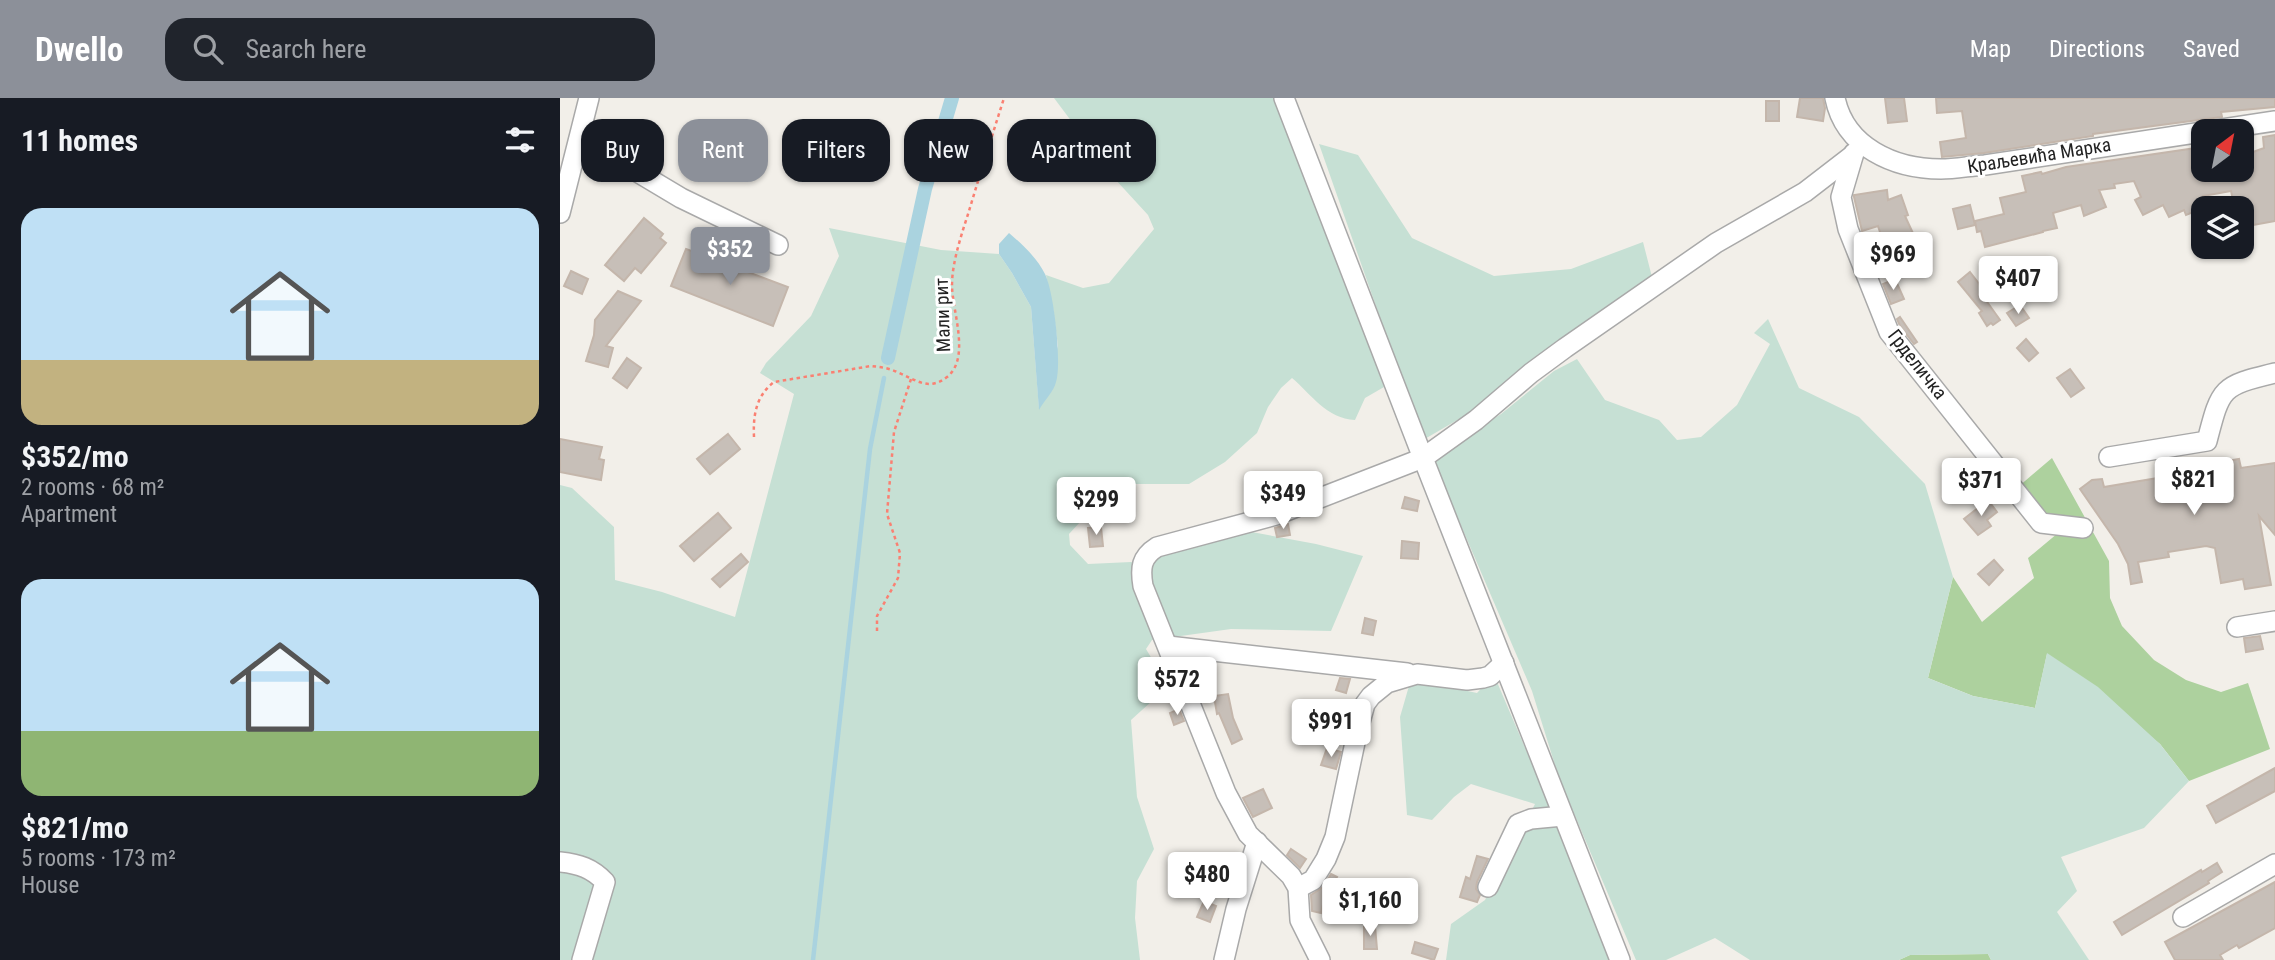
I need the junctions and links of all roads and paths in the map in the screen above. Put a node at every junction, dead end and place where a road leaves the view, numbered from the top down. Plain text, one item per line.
1 (589, 98) edge
2 (1004, 98) edge
3 (1284, 98) edge
4 (1835, 98) edge
5 (2275, 121) edge
6 (571, 149) edge
7 (1856, 149) junction
8 (560, 213) edge
9 (778, 245) dead end
10 (2275, 373) edge
11 (911, 379) junction
12 (754, 438) dead end
13 (2109, 457) dead end
14 (1423, 458) junction
15 (2083, 528) dead end
16 (2275, 621) edge
17 (2237, 627) dead end
18 (877, 631) dead end
19 (1168, 646) junction
20 (1504, 663) junction
21 (1417, 674) junction
22 (1563, 817) junction
23 (1257, 842) junction
24 (560, 862) edge
25 (2275, 864) edge
26 (1489, 887) dead end
27 (1298, 888) junction
28 (2183, 917) dead end
29 (582, 960) edge
30 (1224, 960) edge
31 (1320, 960) edge
32 (1620, 960) edge

1 - 6 street
2 - 11 path, Мали рит
3 - 14 street
4 - 7 street
5 - 7 street, Краљевића Марка
6 - 8 street
6 - 9 street
7 - 14 street
7 - 15 street, Грделичка
10 - 13 street
11 - 12 path, Мали рит
11 - 18 path
14 - 19 street
14 - 20 street
16 - 17 street
19 - 21 street
19 - 23 street
20 - 21 street
20 - 22 street
21 - 27 street
22 - 26 street
22 - 32 street
23 - 27 street
23 - 30 street
24 - 29 street
25 - 28 street
27 - 31 street

